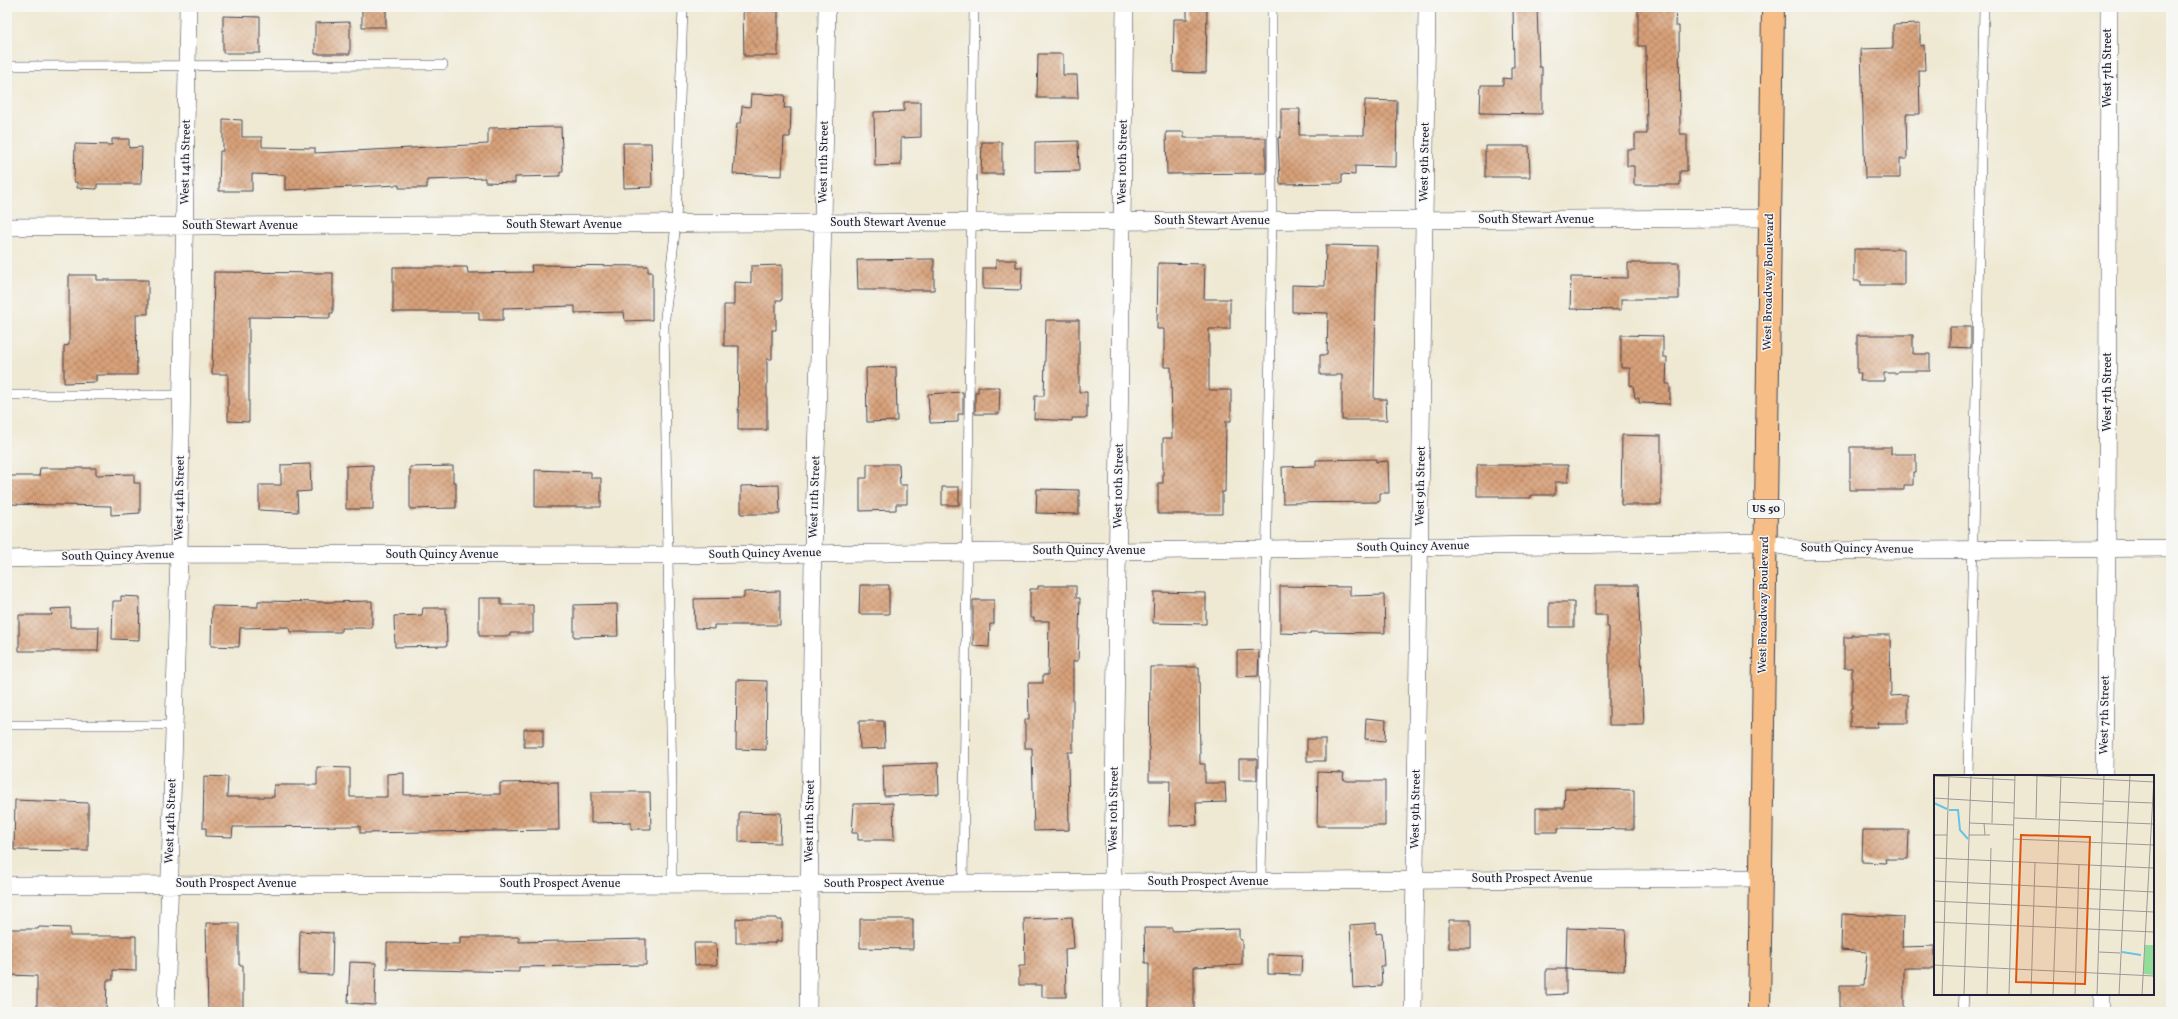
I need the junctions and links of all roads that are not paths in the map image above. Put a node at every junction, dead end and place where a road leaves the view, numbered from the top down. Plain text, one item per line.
1 (188, 7) edge
2 (683, 7) edge
3 (827, 7) edge
4 (974, 7) edge
5 (1125, 7) edge
6 (1272, 7) edge
7 (1427, 7) edge
8 (1773, 7) edge
9 (1984, 7) edge
10 (2109, 7) edge
11 (443, 65) dead end
12 (7, 66) edge
13 (187, 66) junction
14 (1770, 218) junction
15 (1424, 220) junction
16 (1272, 221) junction
17 (972, 222) junction
18 (1122, 222) junction
19 (823, 223) junction
20 (676, 224) junction
21 (184, 226) junction
22 (7, 227) edge
23 (7, 395) edge
24 (182, 395) junction
25 (1765, 542) junction
26 (1420, 547) junction
27 (2107, 547) junction
28 (2171, 548) edge
29 (1267, 549) junction
30 (1974, 550) junction
31 (967, 551) junction
32 (1118, 551) junction
33 (179, 554) junction
34 (813, 554) junction
35 (668, 555) junction
36 (7, 559) edge
37 (7, 725) edge
38 (174, 725) junction
39 (1968, 775) edge
40 (2104, 775) edge
41 (1761, 878) junction
42 (1415, 880) junction
43 (1261, 881) junction
44 (963, 882) junction
45 (1113, 882) junction
46 (170, 884) junction
47 (672, 884) junction
48 (809, 884) junction
49 (7, 885) edge
50 (1964, 995) edge
51 (2101, 995) edge
52 (166, 1012) edge
53 (808, 1012) edge
54 (1111, 1012) edge
55 (1413, 1012) edge
56 (1759, 1012) edge
57 (1963, 1012) edge
58 (2101, 1012) edge

1 - 13 street, West 14th Street
2 - 20 lane
3 - 19 street, West 11th Street
4 - 17 lane
5 - 18 street, West 10th Street
6 - 16 lane
7 - 15 street, West 9th Street
8 - 14 highway, West Broadway Boulevard / US 50
9 - 30 lane
10 - 27 street, West 7th Street
11 - 13 lane
12 - 13 lane
13 - 21 street, West 14th Street
14 - 15 street, South Stewart Avenue
14 - 25 highway, West Broadway Boulevard / US 50
15 - 16 street, South Stewart Avenue
15 - 26 street, West 9th Street
16 - 18 street, South Stewart Avenue
16 - 29 lane
17 - 18 street, South Stewart Avenue
17 - 19 street, South Stewart Avenue
17 - 31 lane
18 - 32 street, West 10th Street
19 - 20 street, South Stewart Avenue
19 - 34 street, West 11th Street
20 - 21 street, South Stewart Avenue
20 - 35 lane
21 - 22 street, South Stewart Avenue
21 - 24 street, West 14th Street
23 - 24 lane
24 - 33 street, West 14th Street
25 - 26 street, South Quincy Avenue
25 - 30 street, South Quincy Avenue
25 - 41 highway, West Broadway Boulevard / US 50
26 - 29 street, South Quincy Avenue
26 - 42 street, West 9th Street
27 - 28 street, South Quincy Avenue
27 - 30 street, South Quincy Avenue
27 - 40 street, West 7th Street
29 - 32 street, South Quincy Avenue
29 - 43 lane
30 - 39 lane
31 - 32 street, South Quincy Avenue
31 - 34 street, South Quincy Avenue
31 - 44 lane
32 - 45 street, West 10th Street
33 - 35 street, South Quincy Avenue
33 - 36 street, South Quincy Avenue
33 - 38 street, West 14th Street
34 - 35 street, South Quincy Avenue
34 - 48 street, West 11th Street
35 - 47 lane
37 - 38 lane
38 - 46 street, West 14th Street
41 - 42 street, South Prospect Avenue
41 - 56 highway, West Broadway Boulevard / US 50
42 - 43 street, South Prospect Avenue
42 - 55 street, West 9th Street
43 - 45 street, South Prospect Avenue
44 - 45 street, South Prospect Avenue
44 - 48 street, South Prospect Avenue
45 - 54 street, West 10th Street
46 - 47 street, South Prospect Avenue
46 - 49 street, South Prospect Avenue
46 - 52 street, West 14th Street
47 - 48 street, South Prospect Avenue
48 - 53 street, West 11th Street
50 - 57 lane
51 - 58 street

